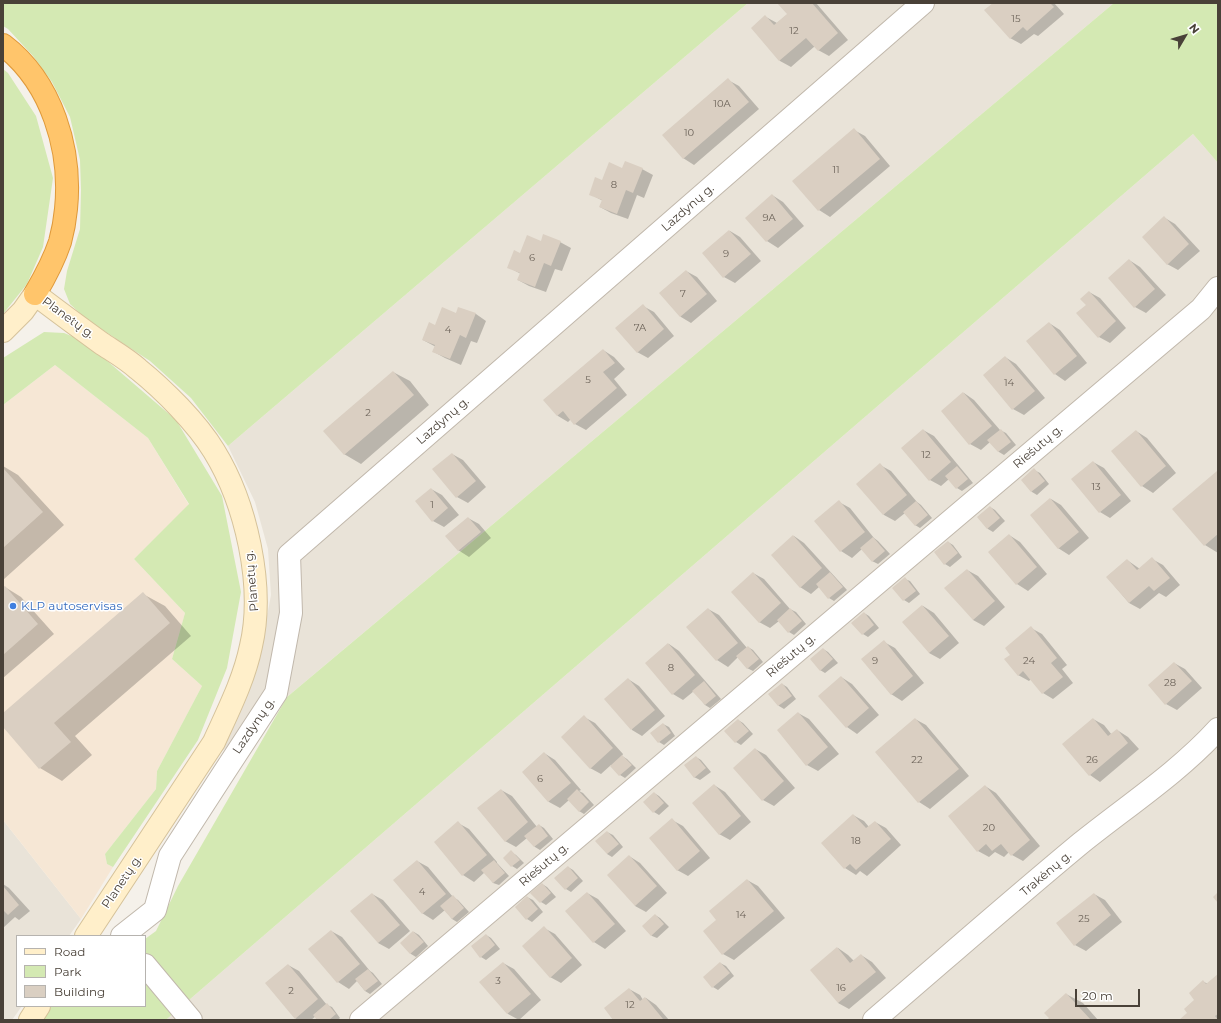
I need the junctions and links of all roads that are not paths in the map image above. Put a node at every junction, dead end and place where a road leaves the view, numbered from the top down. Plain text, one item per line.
1 (923, 3) edge
2 (3, 45) edge
3 (1218, 288) edge
4 (35, 294) junction
5 (3, 331) edge
6 (1218, 729) edge
7 (99, 916) junction
8 (87, 935) edge
9 (120, 935) edge
10 (122, 935) edge
11 (146, 966) edge
12 (38, 1007) edge
13 (30, 1020) edge
14 (191, 1020) edge
15 (361, 1020) edge
16 (874, 1020) edge

1 - 10 street, Lazdynų g.
2 - 4 highway
3 - 15 street, Riešutų g.
4 - 5 main road
4 - 7 main road, Planetų g.
6 - 16 street, Trakėnų g.
7 - 8 main road, Planetų g.
7 - 9 street, Lazdynų g.
11 - 14 street
12 - 13 main road

